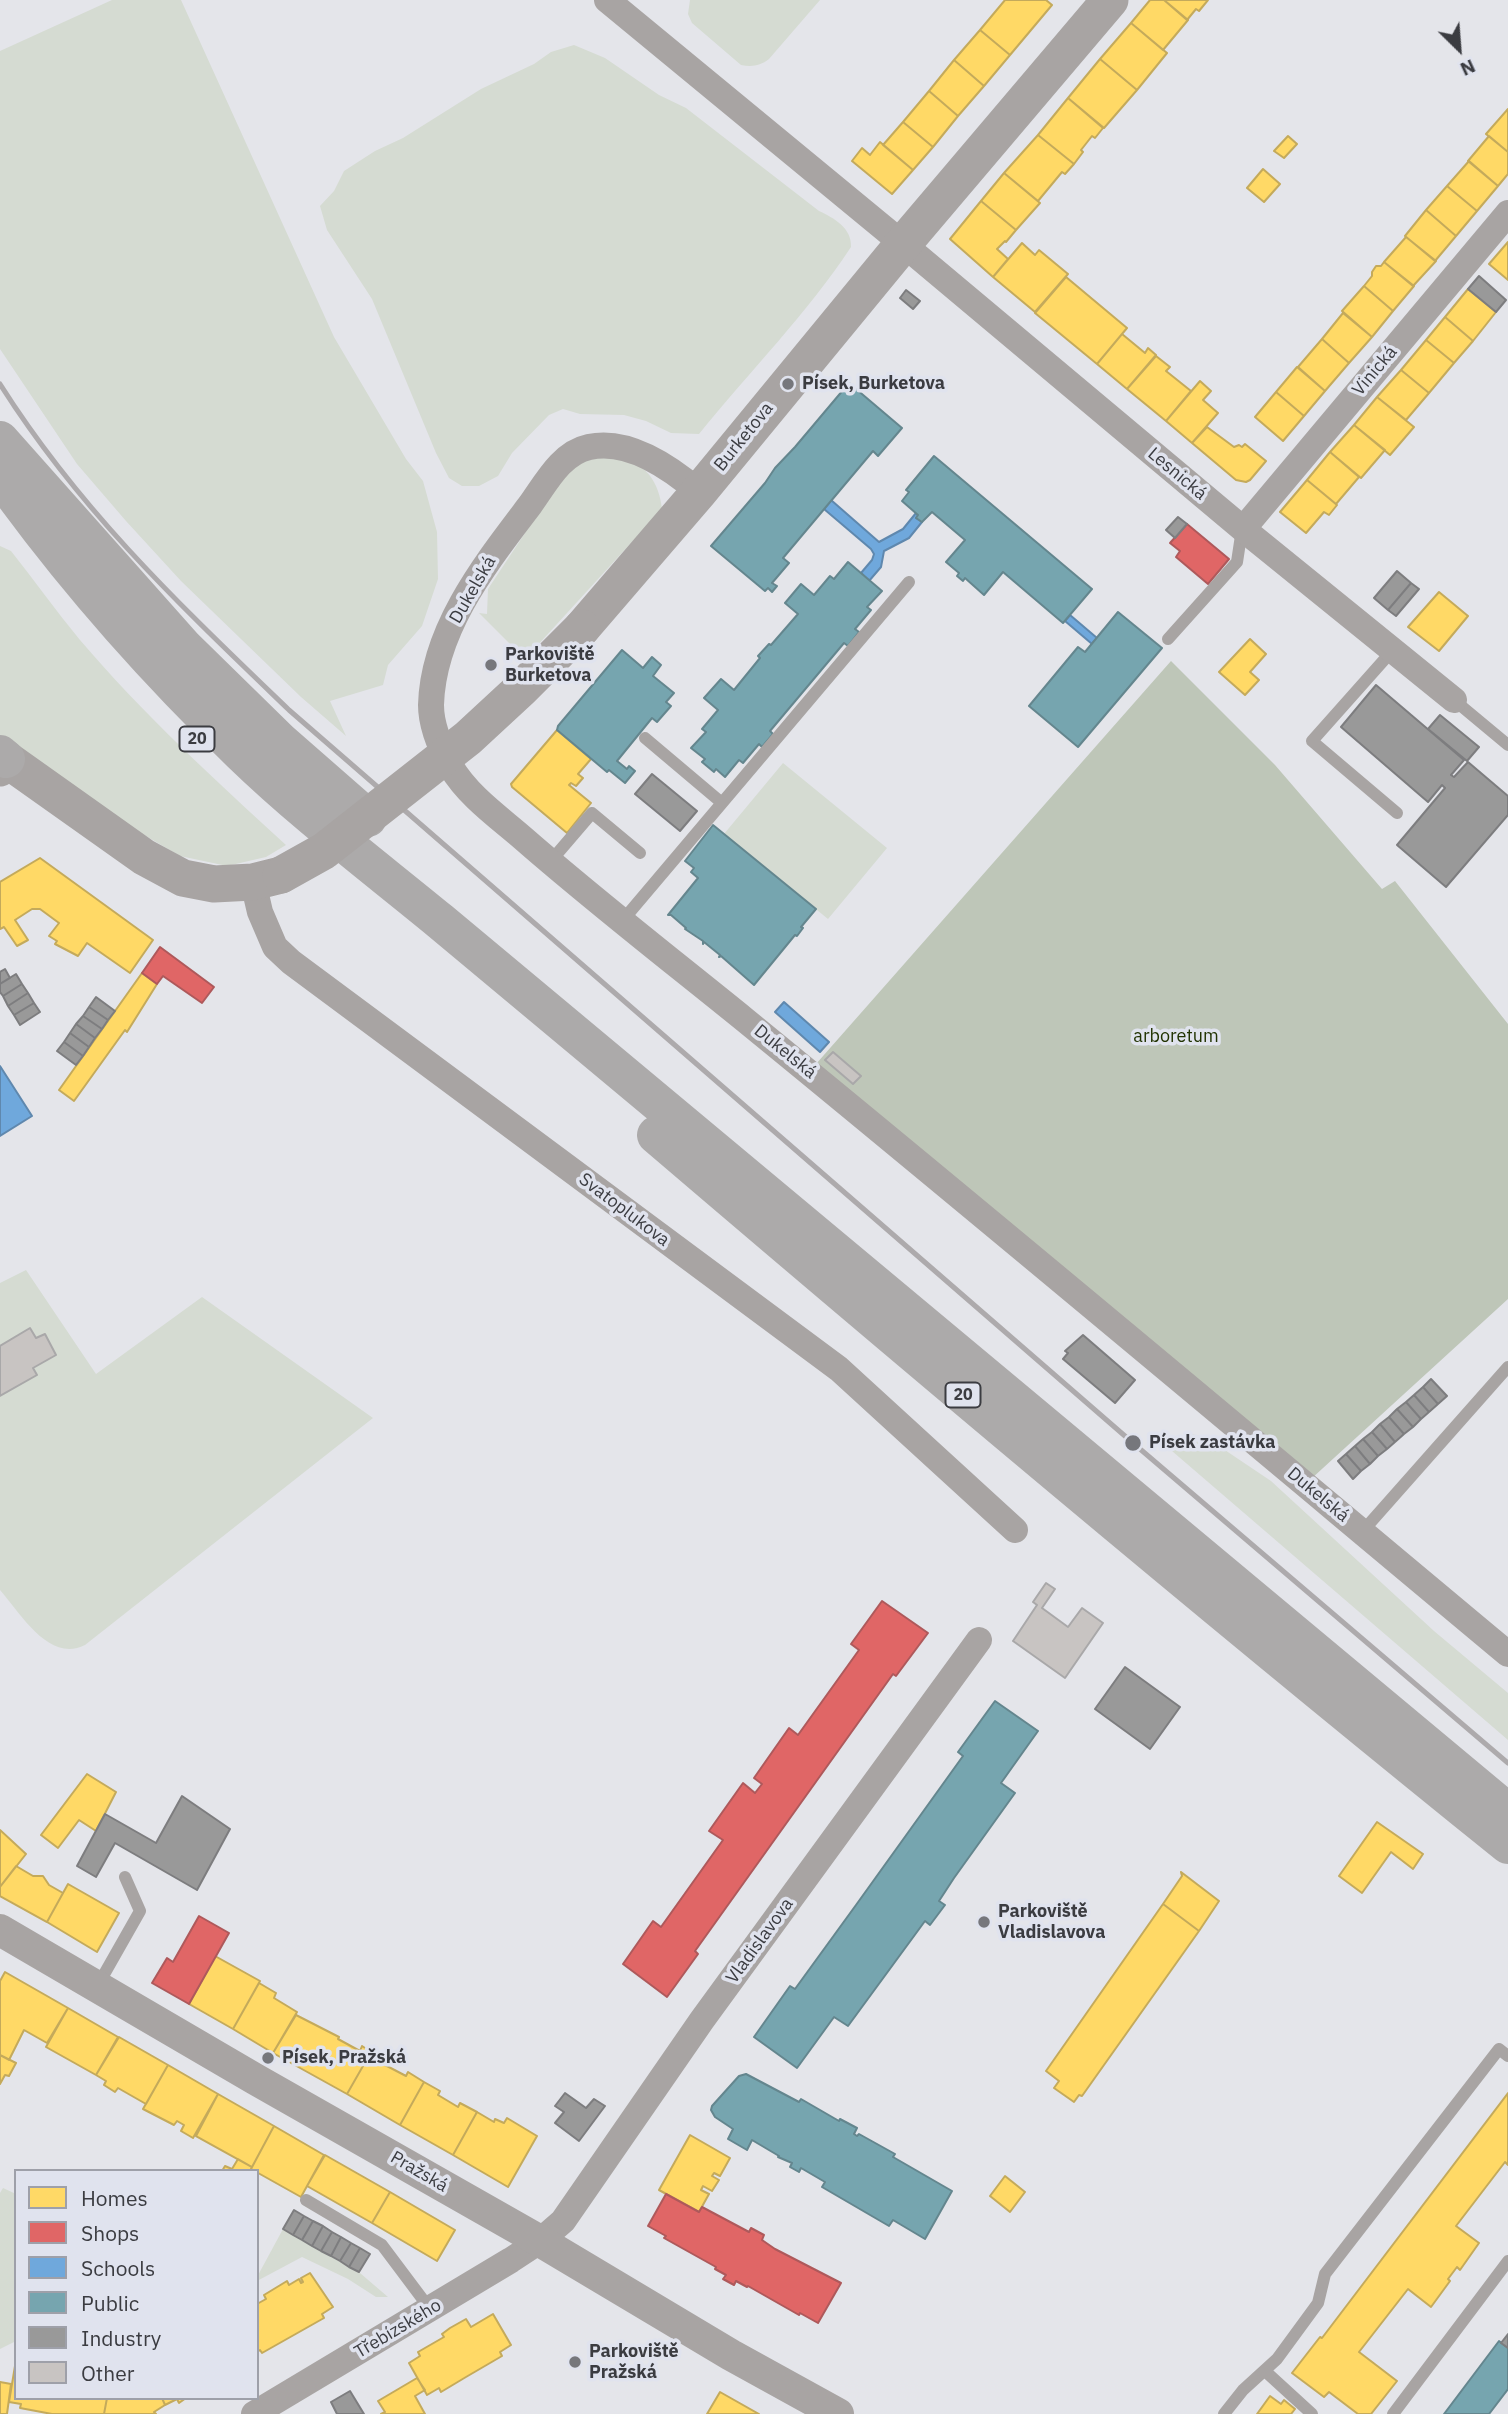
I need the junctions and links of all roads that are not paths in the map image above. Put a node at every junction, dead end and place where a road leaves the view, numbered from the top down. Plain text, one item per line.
1 (607, 0) edge
2 (1110, 0) edge
3 (1508, 213) edge
4 (903, 244) junction
5 (0, 440) edge
6 (0, 476) edge
7 (699, 492) junction
8 (7, 526) edge
9 (1242, 529) junction
10 (909, 582) dead end
11 (1168, 639) dead end
12 (1392, 651) junction
13 (1454, 700) joint
14 (645, 738) dead end
15 (1508, 745) edge
16 (2, 760) edge
17 (722, 803) junction
18 (1397, 813) dead end
19 (368, 818) junction
20 (640, 853) dead end
21 (550, 862) junction
22 (267, 878) junction
23 (623, 920) junction
24 (1508, 1367) edge
25 (1015, 1530) dead end
26 (1362, 1532) junction
27 (979, 1640) dead end
28 (1508, 1654) edge
29 (1508, 1812) edge
30 (1508, 1845) edge
31 (125, 1877) dead end
32 (2, 1935) edge
33 (98, 1986) junction
34 (1508, 2056) edge
35 (306, 2200) dead end
36 (540, 2241) junction
37 (1508, 2261) edge
38 (430, 2309) junction
39 (1265, 2371) junction
40 (254, 2414) edge
41 (838, 2414) edge
42 (1224, 2414) edge
43 (1312, 2414) edge
44 (1393, 2414) edge

1 - 4 street
2 - 4 main road, Burketova
3 - 9 street, Vinická
4 - 7 main road, Burketova
4 - 9 street, Lesnická
5 - 19 highway
6 - 29 highway, 20
7 - 19 main road, Burketova, bridge
7 - 21 street, Dukelská
8 - 30 highway, 20
9 - 11 lane
9 - 12 street, Lesnická
10 - 17 lane
12 - 13 street, Lesnická
12 - 18 lane
13 - 15 lane
14 - 17 lane
16 - 22 main road
17 - 23 lane
19 - 22 main road, Burketova, bridge
20 - 21 lane
21 - 23 street, Dukelská
22 - 25 street, Svatoplukova
23 - 26 street, Dukelská
24 - 26 lane
26 - 28 street, Dukelská
27 - 36 street, Vladislavova
31 - 33 lane
32 - 33 street, Pražská
33 - 36 street, Pražská
34 - 39 lane
35 - 38 lane
36 - 38 street, Třebízského
36 - 41 street, Pražská
37 - 44 lane
38 - 40 street, Třebízského
39 - 42 lane
39 - 43 lane

